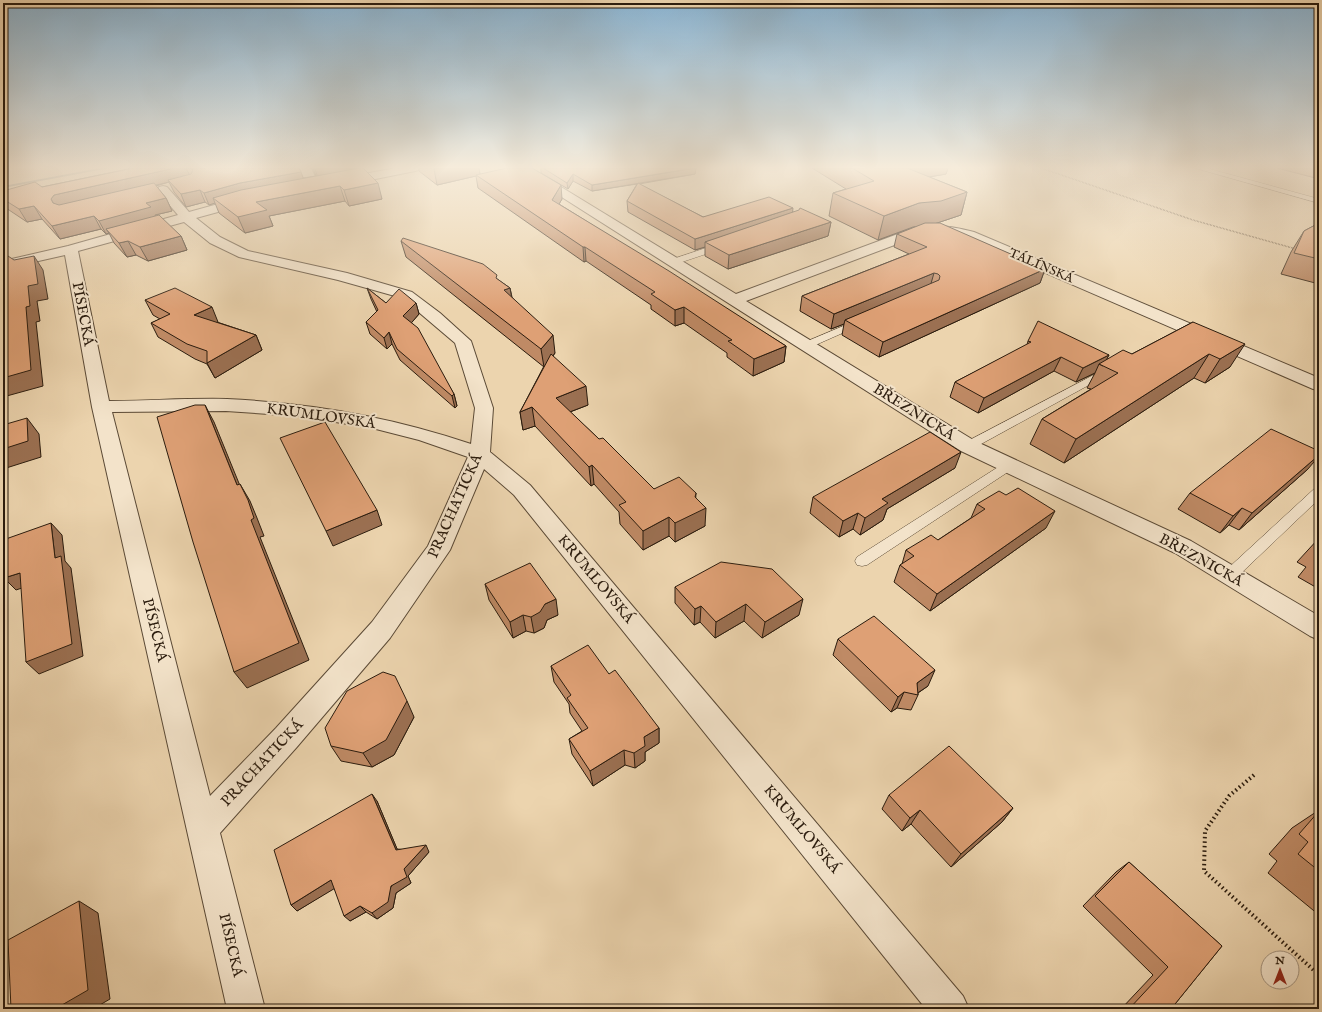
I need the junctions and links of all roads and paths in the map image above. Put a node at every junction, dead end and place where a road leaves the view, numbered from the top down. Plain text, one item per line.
1 (193, 215) edge
2 (598, 215) edge
3 (1179, 215) edge
4 (186, 217) junction
5 (726, 244) edge
6 (71, 249) junction
7 (1297, 250) edge
8 (673, 262) junction
9 (3, 265) edge
10 (735, 300) junction
11 (872, 316) edge
12 (807, 345) junction
13 (1105, 372) edge
14 (1319, 385) edge
15 (100, 407) junction
16 (968, 446) junction
17 (480, 454) junction
18 (1010, 465) junction
19 (1319, 492) edge
20 (862, 561) dead end
21 (1230, 575) junction
22 (1319, 629) edge
23 (1254, 775) dead end
24 (203, 827) junction
25 (1319, 975) edge
26 (246, 1009) edge
27 (950, 1009) edge

1 - 4 street
2 - 8 street, BŘEZNICKÁ
3 - 7 path
4 - 6 street
4 - 17 street, PRACHATICKÁ
5 - 8 lane
6 - 9 street
6 - 15 street, PÍSECKÁ
8 - 10 street, BŘEZNICKÁ
10 - 12 street, BŘEZNICKÁ
10 - 14 street, TÁLÍNSKÁ
11 - 12 lane
12 - 16 street, BŘEZNICKÁ
13 - 16 lane
15 - 17 street, KRUMLOVSKÁ
15 - 24 street, PÍSECKÁ
16 - 18 street, BŘEZNICKÁ
17 - 24 street, PRACHATICKÁ
17 - 27 street, KRUMLOVSKÁ
18 - 20 lane
18 - 21 street, BŘEZNICKÁ
19 - 21 lane
21 - 22 street, BŘEZNICKÁ
23 - 25 path
24 - 26 street, PÍSECKÁ

